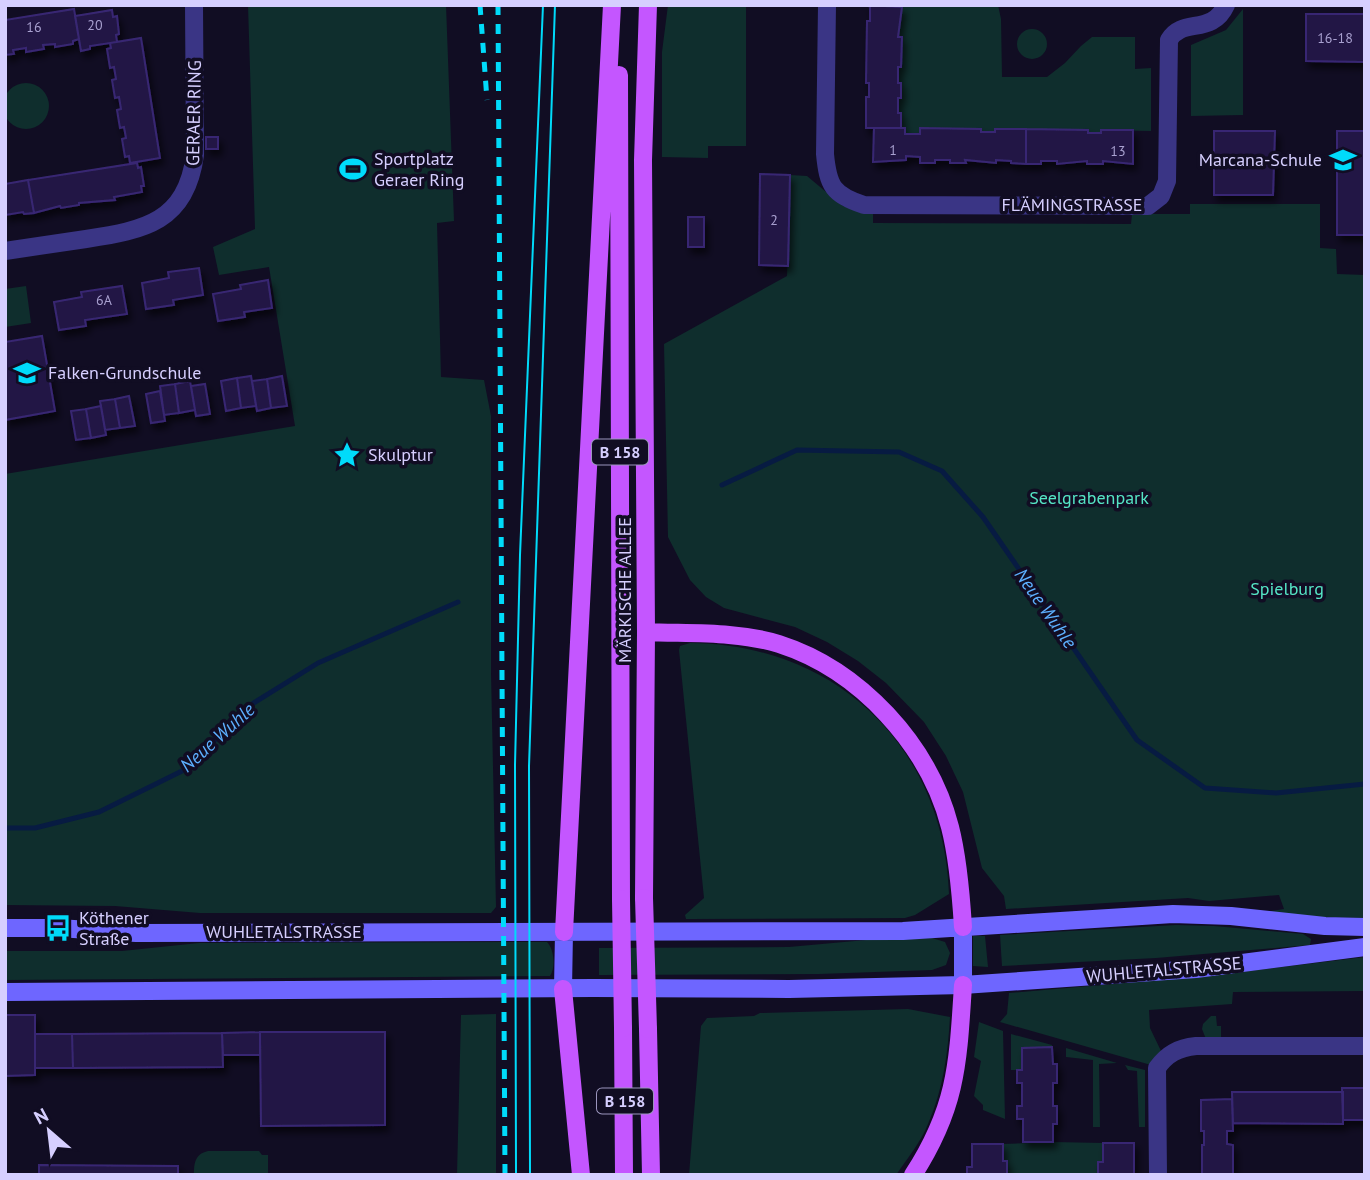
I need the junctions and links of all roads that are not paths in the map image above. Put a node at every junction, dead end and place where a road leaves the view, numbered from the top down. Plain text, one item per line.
1 (194, 5) edge
2 (612, 5) edge
3 (619, 5) edge
4 (648, 5) edge
5 (827, 5) edge
6 (1226, 5) edge
7 (5, 251) edge
8 (646, 632) junction
9 (963, 927) junction
10 (5, 928) edge
11 (1365, 928) edge
12 (564, 932) junction
13 (1365, 947) edge
14 (963, 985) junction
15 (563, 989) junction
16 (5, 992) edge
17 (1365, 1046) edge
18 (581, 1175) edge
19 (624, 1175) edge
20 (652, 1175) edge
21 (913, 1175) edge
22 (1158, 1175) edge

1 - 7 street, GERAER RING
2 - 12 main road
3 - 19 main road, MÄRKISCHE ALLEE / B 158, bridge
4 - 8 main road, MÄRKISCHE ALLEE / B 158
5 - 6 street, FLÄMINGSTRASSE
8 - 9 main road
8 - 20 main road, MÄRKISCHE ALLEE / B 158, bridge
9 - 11 main road, WUHLETALSTRASSE
9 - 12 main road, WUHLETALSTRASSE
9 - 14 main road
10 - 12 main road, WUHLETALSTRASSE
12 - 15 main road
13 - 14 main road, WUHLETALSTRASSE
14 - 15 main road, WUHLETALSTRASSE
14 - 21 main road
15 - 16 main road, WUHLETALSTRASSE
15 - 18 main road
17 - 22 street

